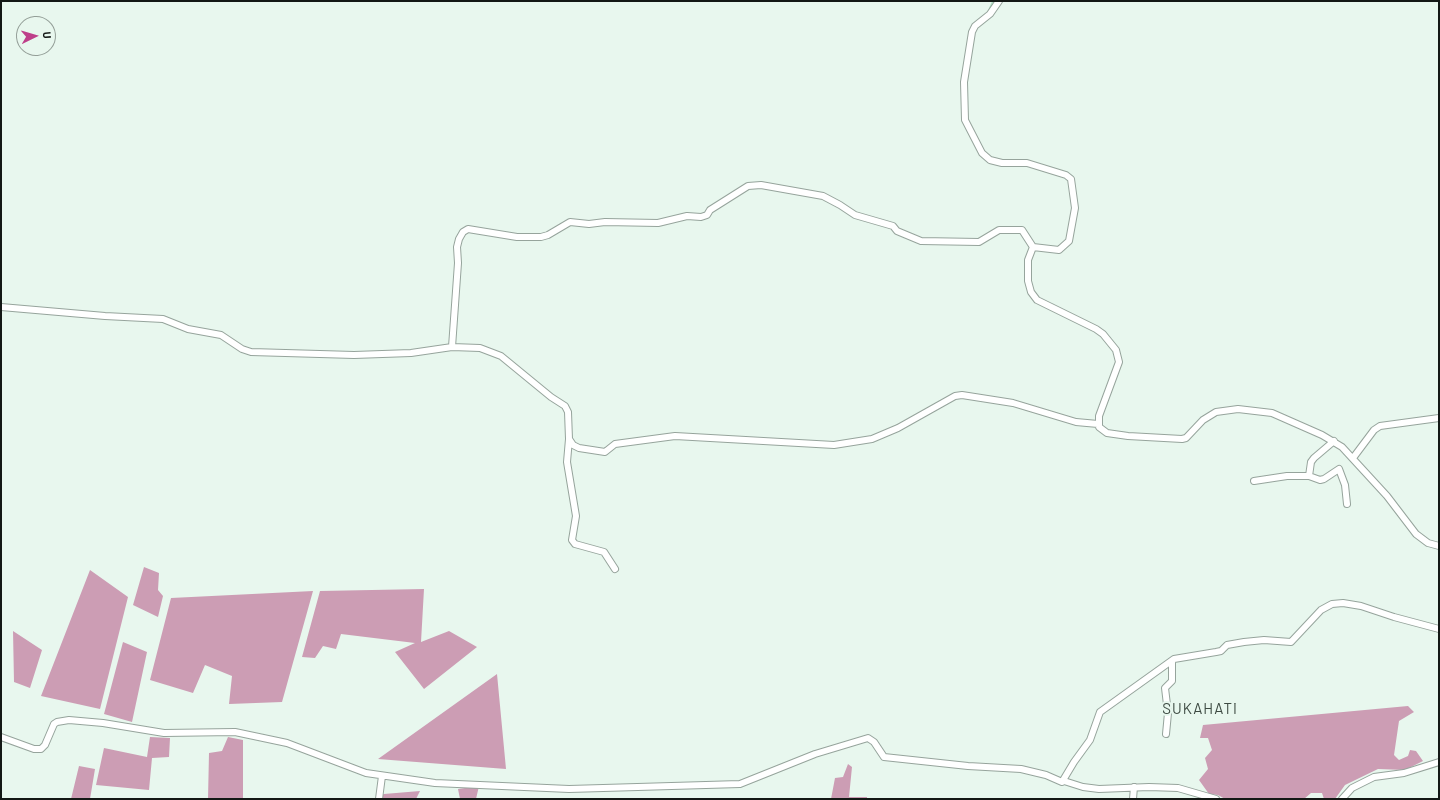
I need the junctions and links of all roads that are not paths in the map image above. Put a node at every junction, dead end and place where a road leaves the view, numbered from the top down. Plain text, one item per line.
1 (999, 1) edge
2 (1032, 244) junction
3 (1, 307) edge
4 (452, 347) junction
5 (1439, 418) edge
6 (1096, 424) junction
7 (569, 439) junction
8 (1334, 441) junction
9 (1353, 458) junction
10 (1309, 476) junction
11 (1254, 481) dead end
12 (1347, 504) dead end
13 (1439, 546) edge
14 (614, 570) dead end
15 (1439, 629) edge
16 (1172, 661) junction
17 (1166, 734) dead end
18 (1, 737) edge
19 (1439, 762) edge
20 (382, 776) junction
21 (1064, 781) junction
22 (1134, 787) junction
23 (379, 799) edge
24 (1133, 799) edge
25 (1216, 799) edge
26 (1342, 799) edge

1 - 2 street
2 - 4 street
2 - 6 street
3 - 4 street
4 - 7 street
5 - 9 street
6 - 7 street
6 - 8 street
7 - 14 street
8 - 9 street
8 - 10 street
9 - 13 street
10 - 11 street
10 - 12 street
15 - 16 street
16 - 17 street
16 - 21 street
18 - 20 street
19 - 26 street
20 - 21 street
20 - 23 street
21 - 22 street
22 - 24 street
22 - 25 street

